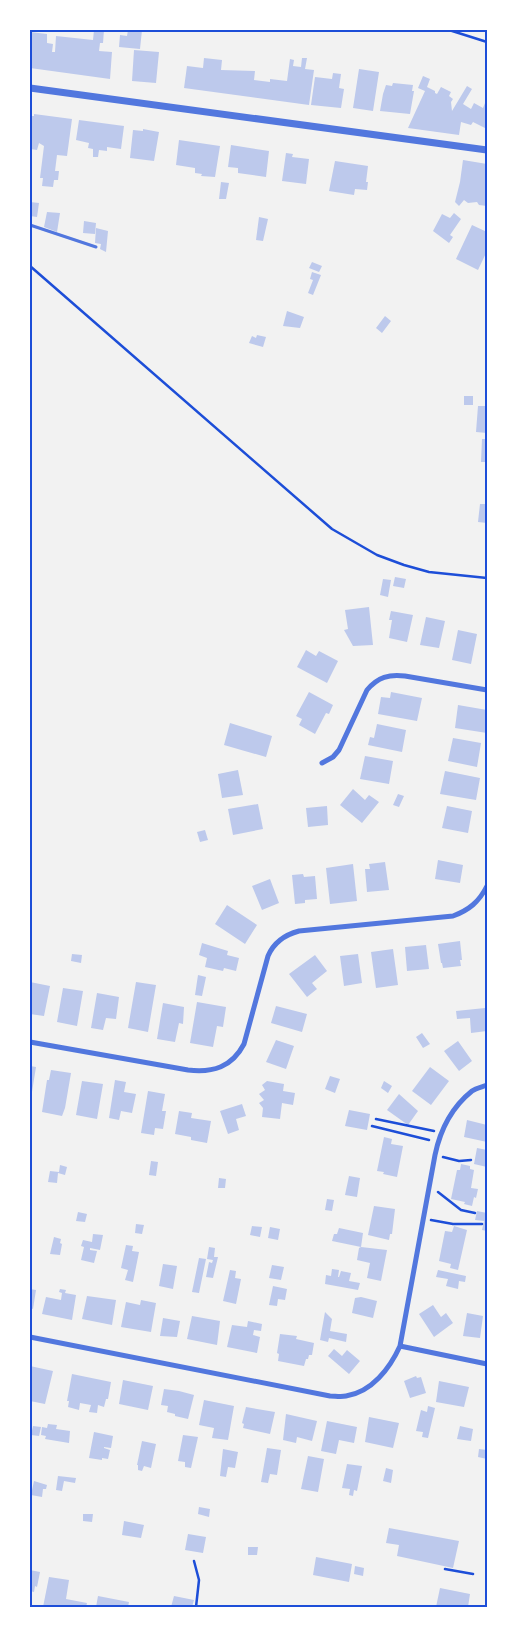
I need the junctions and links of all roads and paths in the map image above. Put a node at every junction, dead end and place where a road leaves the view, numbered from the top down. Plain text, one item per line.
1 (449, 30) edge
2 (487, 42) edge
3 (30, 88) edge
4 (487, 150) edge
5 (30, 225) edge
6 (96, 247) dead end
7 (30, 266) edge
8 (487, 578) edge
9 (487, 690) edge
10 (322, 763) dead end
11 (487, 886) edge
12 (30, 1042) edge
13 (487, 1085) edge
14 (376, 1119) dead end
15 (372, 1126) dead end
16 (442, 1132) junction
17 (439, 1142) junction
18 (436, 1155) junction
19 (471, 1160) dead end
20 (429, 1189) junction
21 (475, 1213) dead end
22 (424, 1219) junction
23 (482, 1224) dead end
24 (30, 1338) edge
25 (400, 1346) junction
26 (487, 1364) edge
27 (194, 1560) dead end
28 (445, 1569) dead end
29 (473, 1574) dead end
30 (196, 1607) edge

1 - 2 path
3 - 4 street
5 - 6 lane
7 - 8 path
9 - 10 street
11 - 12 street
13 - 16 street
14 - 16 path
15 - 17 path
16 - 17 street
17 - 18 street
18 - 19 path
18 - 20 street
20 - 21 path
20 - 22 street
22 - 23 path
22 - 25 street
24 - 25 street
25 - 26 street
27 - 30 path
28 - 29 path

